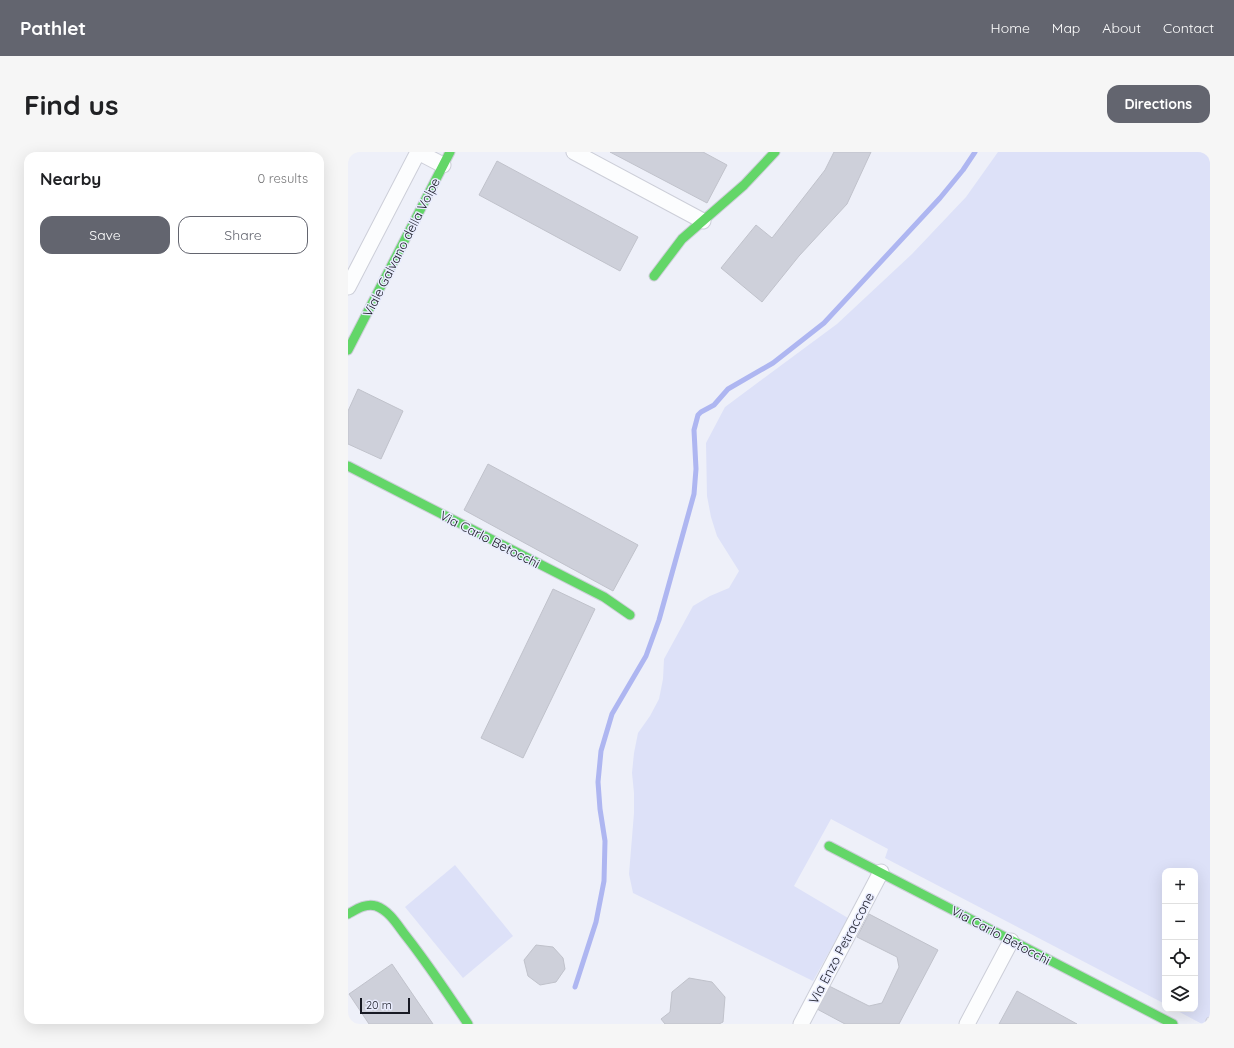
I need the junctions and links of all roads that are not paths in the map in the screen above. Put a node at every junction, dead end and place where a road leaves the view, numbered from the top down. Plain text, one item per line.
1 (418, 152) edge
2 (574, 152) edge
3 (775, 152) edge
4 (446, 158) edge
5 (703, 221) junction
6 (654, 276) dead end
7 (348, 286) edge
8 (348, 350) edge
9 (348, 466) edge
10 (630, 615) dead end
11 (829, 846) dead end
12 (881, 872) junction
13 (348, 914) edge
14 (1011, 941) junction
15 (1210, 1021) edge
16 (468, 1024) edge
17 (801, 1024) edge
18 (967, 1024) edge
19 (1173, 1024) edge
20 (1209, 1024) edge

1 - 4 street, Viale Galvano della Volpe
1 - 7 street, Viale Galvano della Volpe
2 - 5 street
3 - 5 street
4 - 8 street, Viale Galvano della Volpe
5 - 6 street
9 - 10 street, Via Carlo Betocchi
11 - 12 street, Via Carlo Betocchi
12 - 14 street, Via Carlo Betocchi
12 - 17 street, Via Enzo Petraccone
13 - 16 street
14 - 18 street
14 - 19 street, Via Carlo Betocchi
15 - 20 lane

